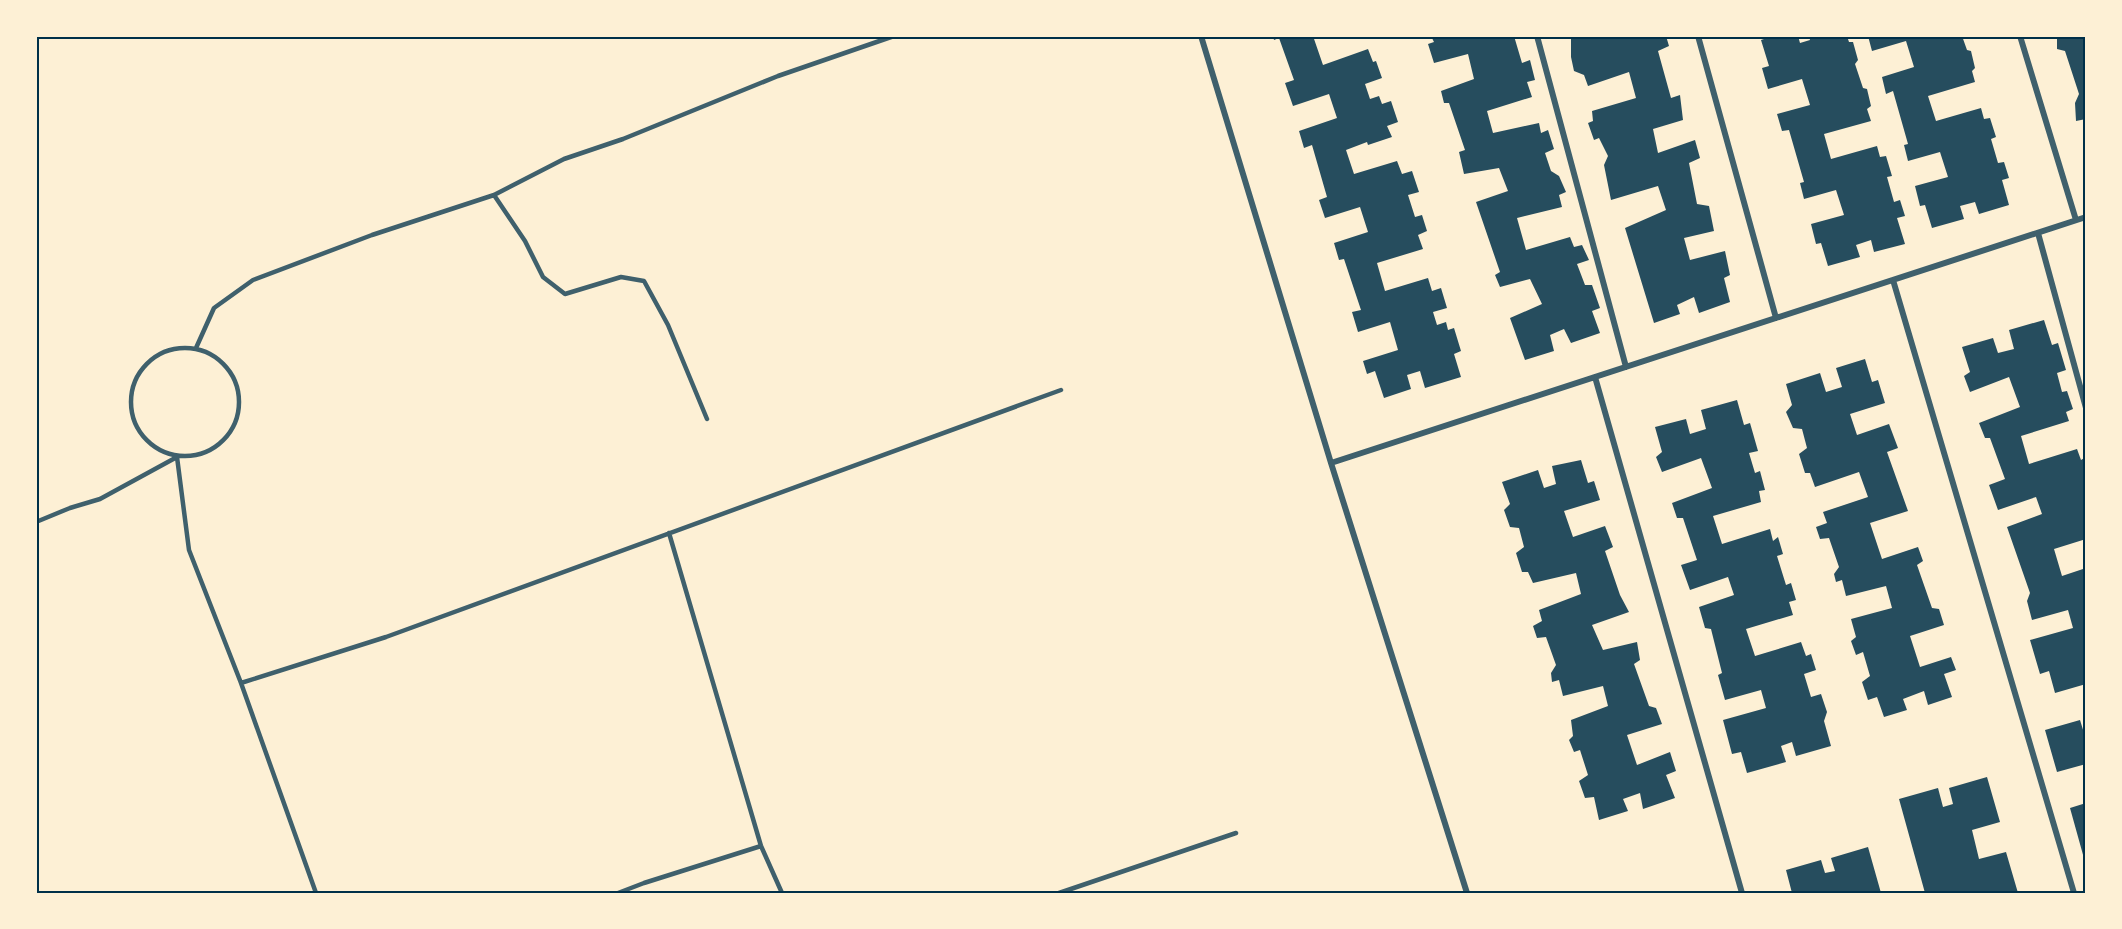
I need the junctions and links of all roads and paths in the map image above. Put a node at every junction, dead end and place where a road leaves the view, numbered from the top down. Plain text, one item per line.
1 (894, 36) edge
2 (1201, 36) edge
3 (1537, 36) edge
4 (1698, 36) edge
5 (2020, 36) edge
6 (494, 195) junction
7 (2086, 217) edge
8 (2076, 220) junction
9 (2038, 232) junction
10 (1893, 280) junction
11 (1776, 318) junction
12 (196, 348) junction
13 (1626, 367) junction
14 (1595, 377) junction
15 (1061, 390) dead end
16 (2086, 408) edge
17 (708, 419) dead end
18 (177, 457) junction
19 (1331, 464) junction
20 (36, 522) edge
21 (669, 533) junction
22 (241, 683) junction
23 (1236, 833) dead end
24 (761, 846) junction
25 (316, 893) edge
26 (618, 893) edge
27 (782, 893) edge
28 (1059, 893) edge
29 (1467, 893) edge
30 (1742, 893) edge
31 (2074, 893) edge

1 - 6 lane
2 - 19 street
3 - 13 street
4 - 11 street
5 - 8 street
6 - 12 lane
6 - 17 lane
7 - 8 street
8 - 9 street
9 - 10 street
9 - 16 street
10 - 11 street
10 - 31 street
11 - 13 street
12 - 18 lane
12 - 18 lane
13 - 14 street
14 - 19 street
14 - 30 street
15 - 21 lane
18 - 20 lane
18 - 22 lane
19 - 29 street
21 - 22 lane
21 - 24 lane
22 - 25 lane
23 - 28 lane
24 - 26 lane
24 - 27 lane

